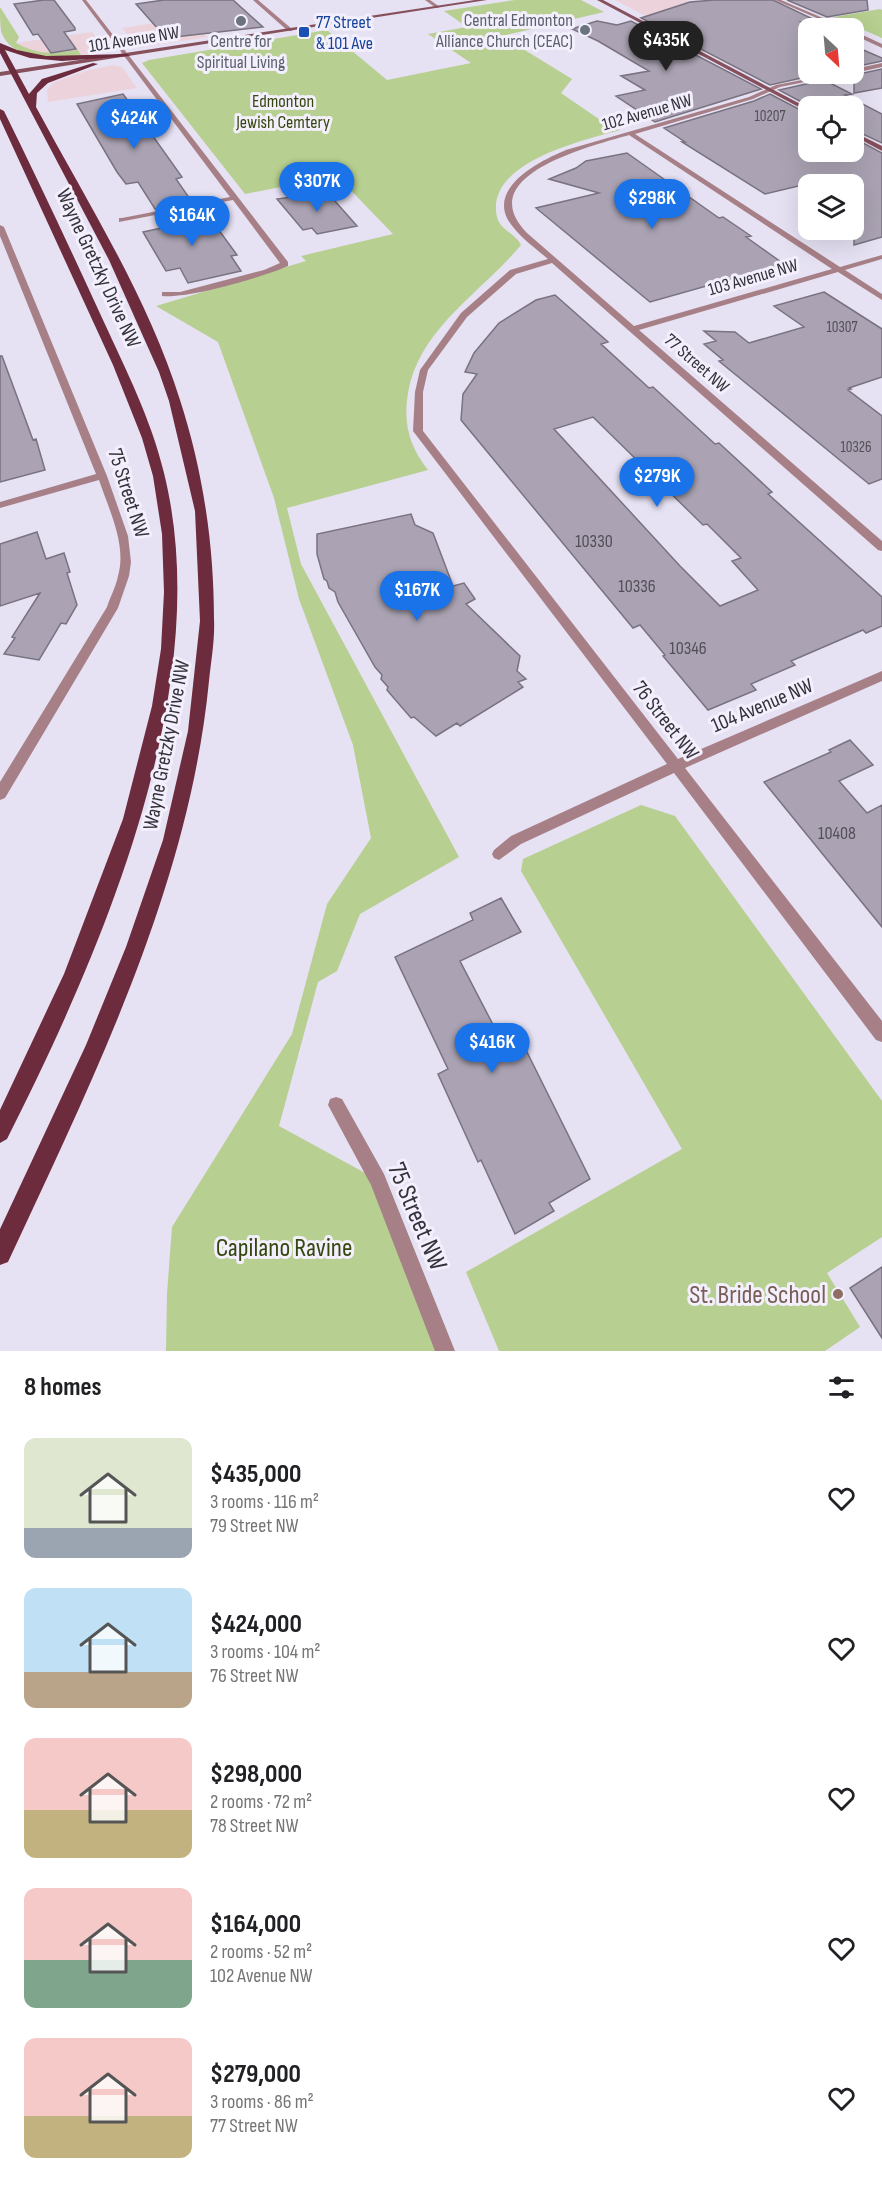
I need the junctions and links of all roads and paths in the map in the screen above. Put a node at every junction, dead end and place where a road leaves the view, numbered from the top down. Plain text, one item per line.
1 (84, 0) edge
2 (255, 0) edge
3 (427, 0) edge
4 (485, 0) edge
5 (599, 0) edge
6 (777, 0) edge
7 (438, 7) junction
8 (819, 18) edge
9 (290, 30) junction
10 (864, 38) edge
11 (0, 46) edge
12 (882, 46) edge
13 (127, 56) junction
14 (882, 65) edge
15 (864, 69) edge
16 (14, 72) junction
17 (0, 74) edge
18 (798, 83) edge
19 (769, 90) junction
20 (798, 105) edge
21 (32, 107) junction
22 (0, 113) edge
23 (630, 133) junction
24 (864, 139) edge
25 (882, 149) edge
26 (509, 195) joint
27 (234, 198) junction
28 (122, 220) dead end
29 (0, 227) edge
30 (3, 244) edge
31 (882, 257) edge
32 (553, 260) junction
33 (839, 270) junction
34 (165, 294) dead end
35 (882, 298) edge
36 (634, 329) junction
37 (102, 476) junction
38 (0, 505) edge
39 (882, 547) edge
40 (882, 676) edge
41 (676, 766) junction
42 (0, 794) edge
43 (499, 854) dead end
44 (882, 1034) edge
45 (336, 1105) dead end
46 (0, 1132) edge
47 (0, 1254) edge
48 (445, 1351) edge

1 - 13 street
2 - 9 street
3 - 7 street
4 - 7 street, 101 Avenue NW
5 - 19 street
6 - 8 street
7 - 9 street, 101 Avenue NW
9 - 13 street, 101 Avenue NW
10 - 12 street
11 - 13 main road
11 - 16 main road
13 - 16 street, 101 Avenue NW
13 - 21 main road
13 - 27 street
14 - 15 street
16 - 17 street, 101 Avenue NW
16 - 21 main road, Wayne Gretzky Drive NW
18 - 19 street, 102 Avenue NW
19 - 20 street
19 - 23 street, 102 Avenue NW
21 - 47 main road, Wayne Gretzky Drive NW
22 - 46 main road, Wayne Gretzky Drive NW
23 - 26 street, 102 Avenue NW
23 - 33 street
24 - 25 street
26 - 32 street, 77 Street NW
27 - 28 street
27 - 34 street
29 - 30 street, 75 Street NW
30 - 37 street, 75 Street NW
31 - 33 street, 103 Avenue NW
32 - 36 street, 77 Street NW
32 - 41 street, 76 Street NW
33 - 35 street
33 - 36 street, 103 Avenue NW
36 - 39 street, 77 Street NW
37 - 38 street
37 - 42 street, 75 Street NW
40 - 41 street, 104 Avenue NW
41 - 43 street, 104 Avenue NW
41 - 44 street, 76 Street NW
45 - 48 street, 75 Street NW

